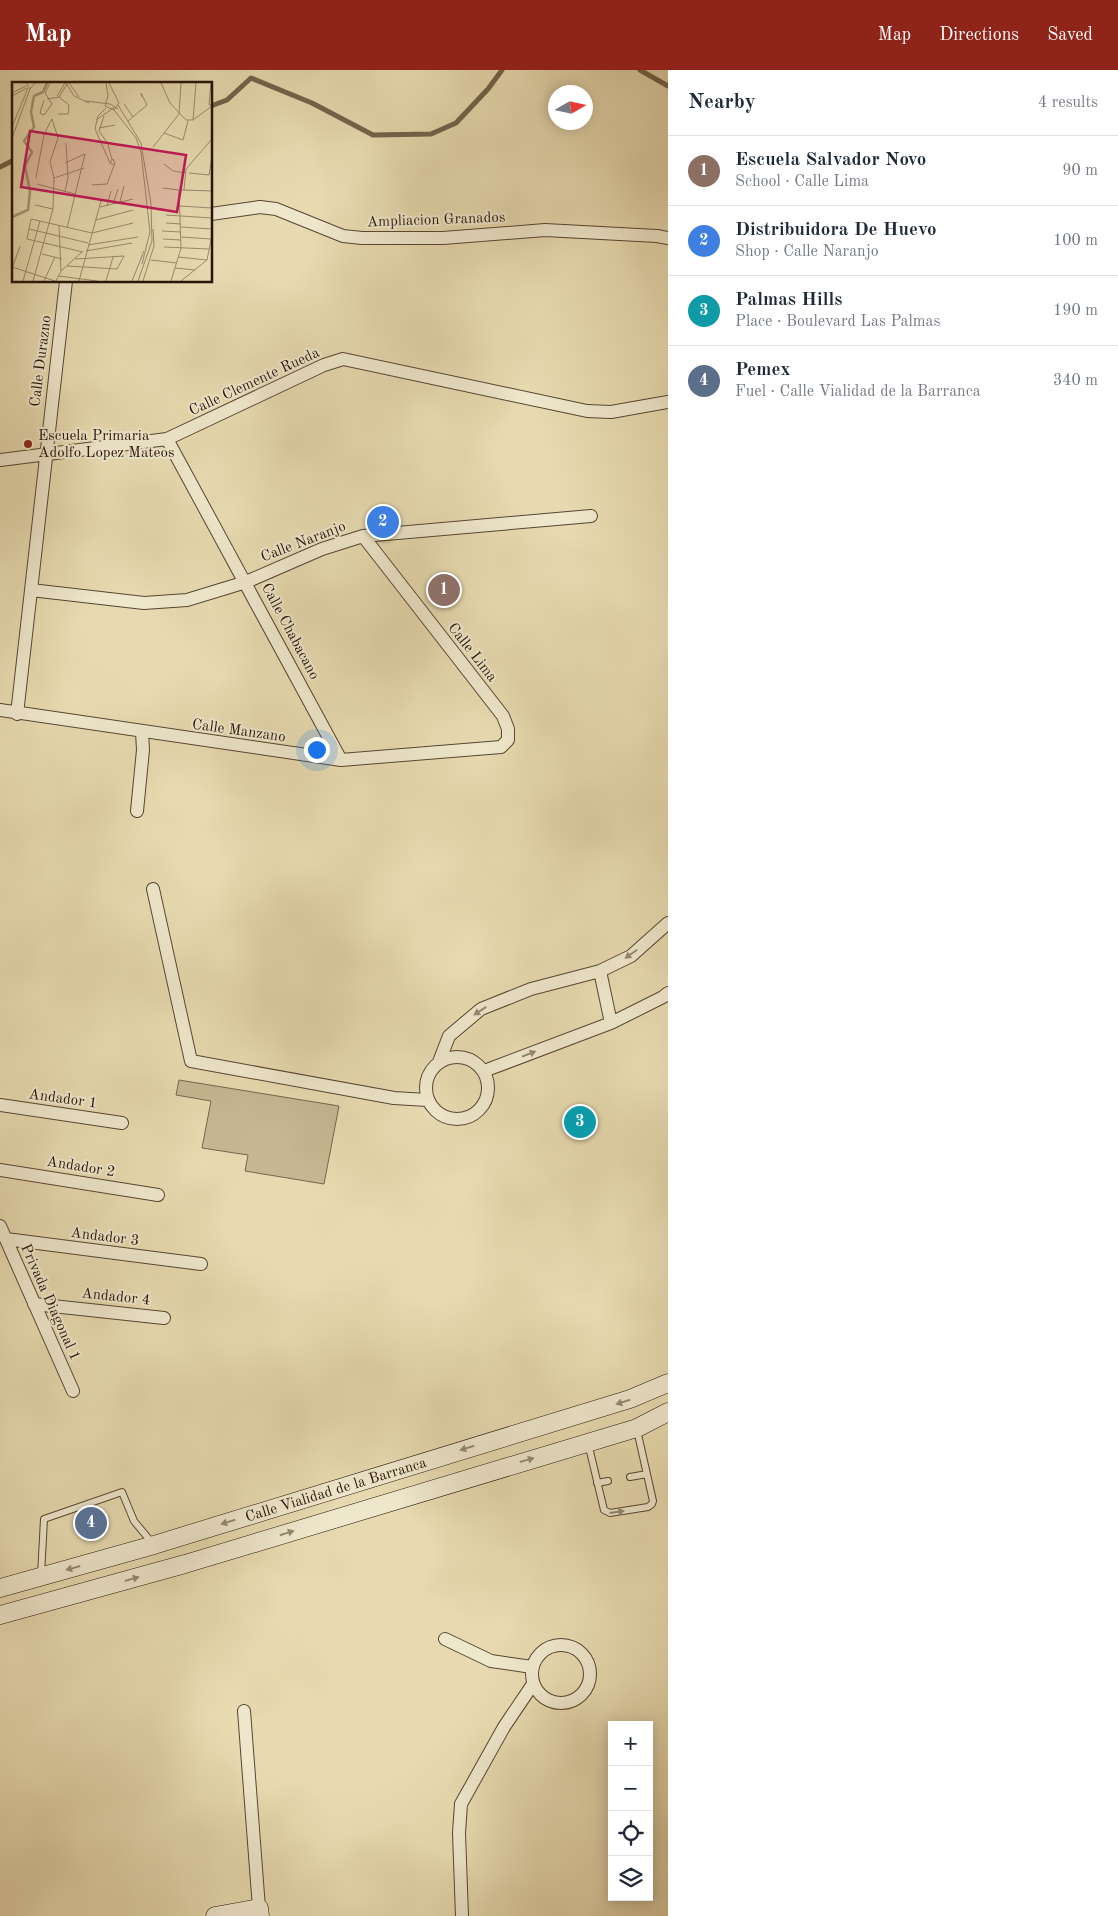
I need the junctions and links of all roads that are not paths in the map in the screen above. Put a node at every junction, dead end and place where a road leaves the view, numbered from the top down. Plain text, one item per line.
1 (212, 214) edge
2 (668, 238) edge
3 (66, 282) edge
4 (668, 402) edge
5 (167, 439) junction
6 (45, 455) junction
7 (0, 460) edge
8 (591, 516) dead end
9 (363, 536) junction
10 (246, 582) junction
11 (31, 590) junction
12 (0, 710) edge
13 (17, 714) junction
14 (503, 716) joint
15 (142, 732) junction
16 (341, 760) junction
17 (138, 811) dead end
18 (153, 889) dead end
19 (668, 923) edge
20 (600, 971) junction
21 (668, 993) edge
22 (611, 1023) junction
23 (439, 1062) junction
24 (484, 1071) junction
25 (428, 1100) junction
26 (0, 1105) edge
27 (122, 1123) dead end
28 (0, 1170) edge
29 (158, 1194) dead end
30 (0, 1226) edge
31 (6, 1239) junction
32 (201, 1264) dead end
33 (34, 1304) junction
34 (164, 1318) dead end
35 (668, 1383) edge
36 (73, 1391) dead end
37 (668, 1412) edge
38 (637, 1428) junction
39 (588, 1442) junction
40 (647, 1474) junction
41 (630, 1477) dead end
42 (608, 1481) dead end
43 (597, 1483) junction
44 (154, 1545) junction
45 (41, 1578) junction
46 (0, 1588) edge
47 (0, 1614) edge
48 (445, 1639) dead end
49 (532, 1667) junction
50 (533, 1684) junction
51 (244, 1711) dead end
52 (260, 1912) edge
53 (215, 1916) edge
54 (462, 1916) edge

1 - 2 street, Ampliacion Granados
3 - 6 street, Calle Durazno
4 - 5 street, Calle Clemente Rueda
5 - 6 street, Calle Clemente Rueda
5 - 10 street, Calle Chabacano
6 - 7 street, Calle Clemente Rueda
6 - 11 street, Calle Durazno
8 - 9 street, Calle Naranjo
9 - 10 street, Calle Naranjo
9 - 14 street, Calle Lima
10 - 11 street, Calle Naranjo
10 - 16 street, Calle Chabacano
11 - 13 street, Calle Durazno
12 - 13 street, Calle Manzano
13 - 15 street, Calle Manzano
14 - 16 street, Calle Manzano
15 - 16 street, Calle Manzano
15 - 17 street
18 - 25 street
19 -> 20 street
20 - 22 street
20 -> 23 street
21 - 22 street
24 -> 22 street
23 - 24 street
23 - 25 street
24 - 25 street
26 - 27 street, Andador 1
28 - 29 street, Andador 2
30 - 31 street, Privada Diagonal 1
31 - 32 street, Andador 3
31 - 33 street, Privada Diagonal 1
33 - 34 street, Andador 4
33 - 36 street, Privada Diagonal 1
35 -> 44 main road, Calle Vialidad de la Barranca
37 - 38 main road, Calle Vialidad de la Barranca
38 - 39 main road, Calle Vialidad de la Barranca
38 - 40 lane
39 - 43 lane
47 -> 39 main road, Calle Vialidad de la Barranca
40 - 41 lane
43 -> 40 lane
42 - 43 lane
44 -> 45 main road, Calle Vialidad de la Barranca
44 - 45 lane
45 - 46 main road, Calle Vialidad de la Barranca
48 - 49 street
49 - 50 street
49 - 50 street
50 - 54 street
51 - 52 street
52 - 53 main road

